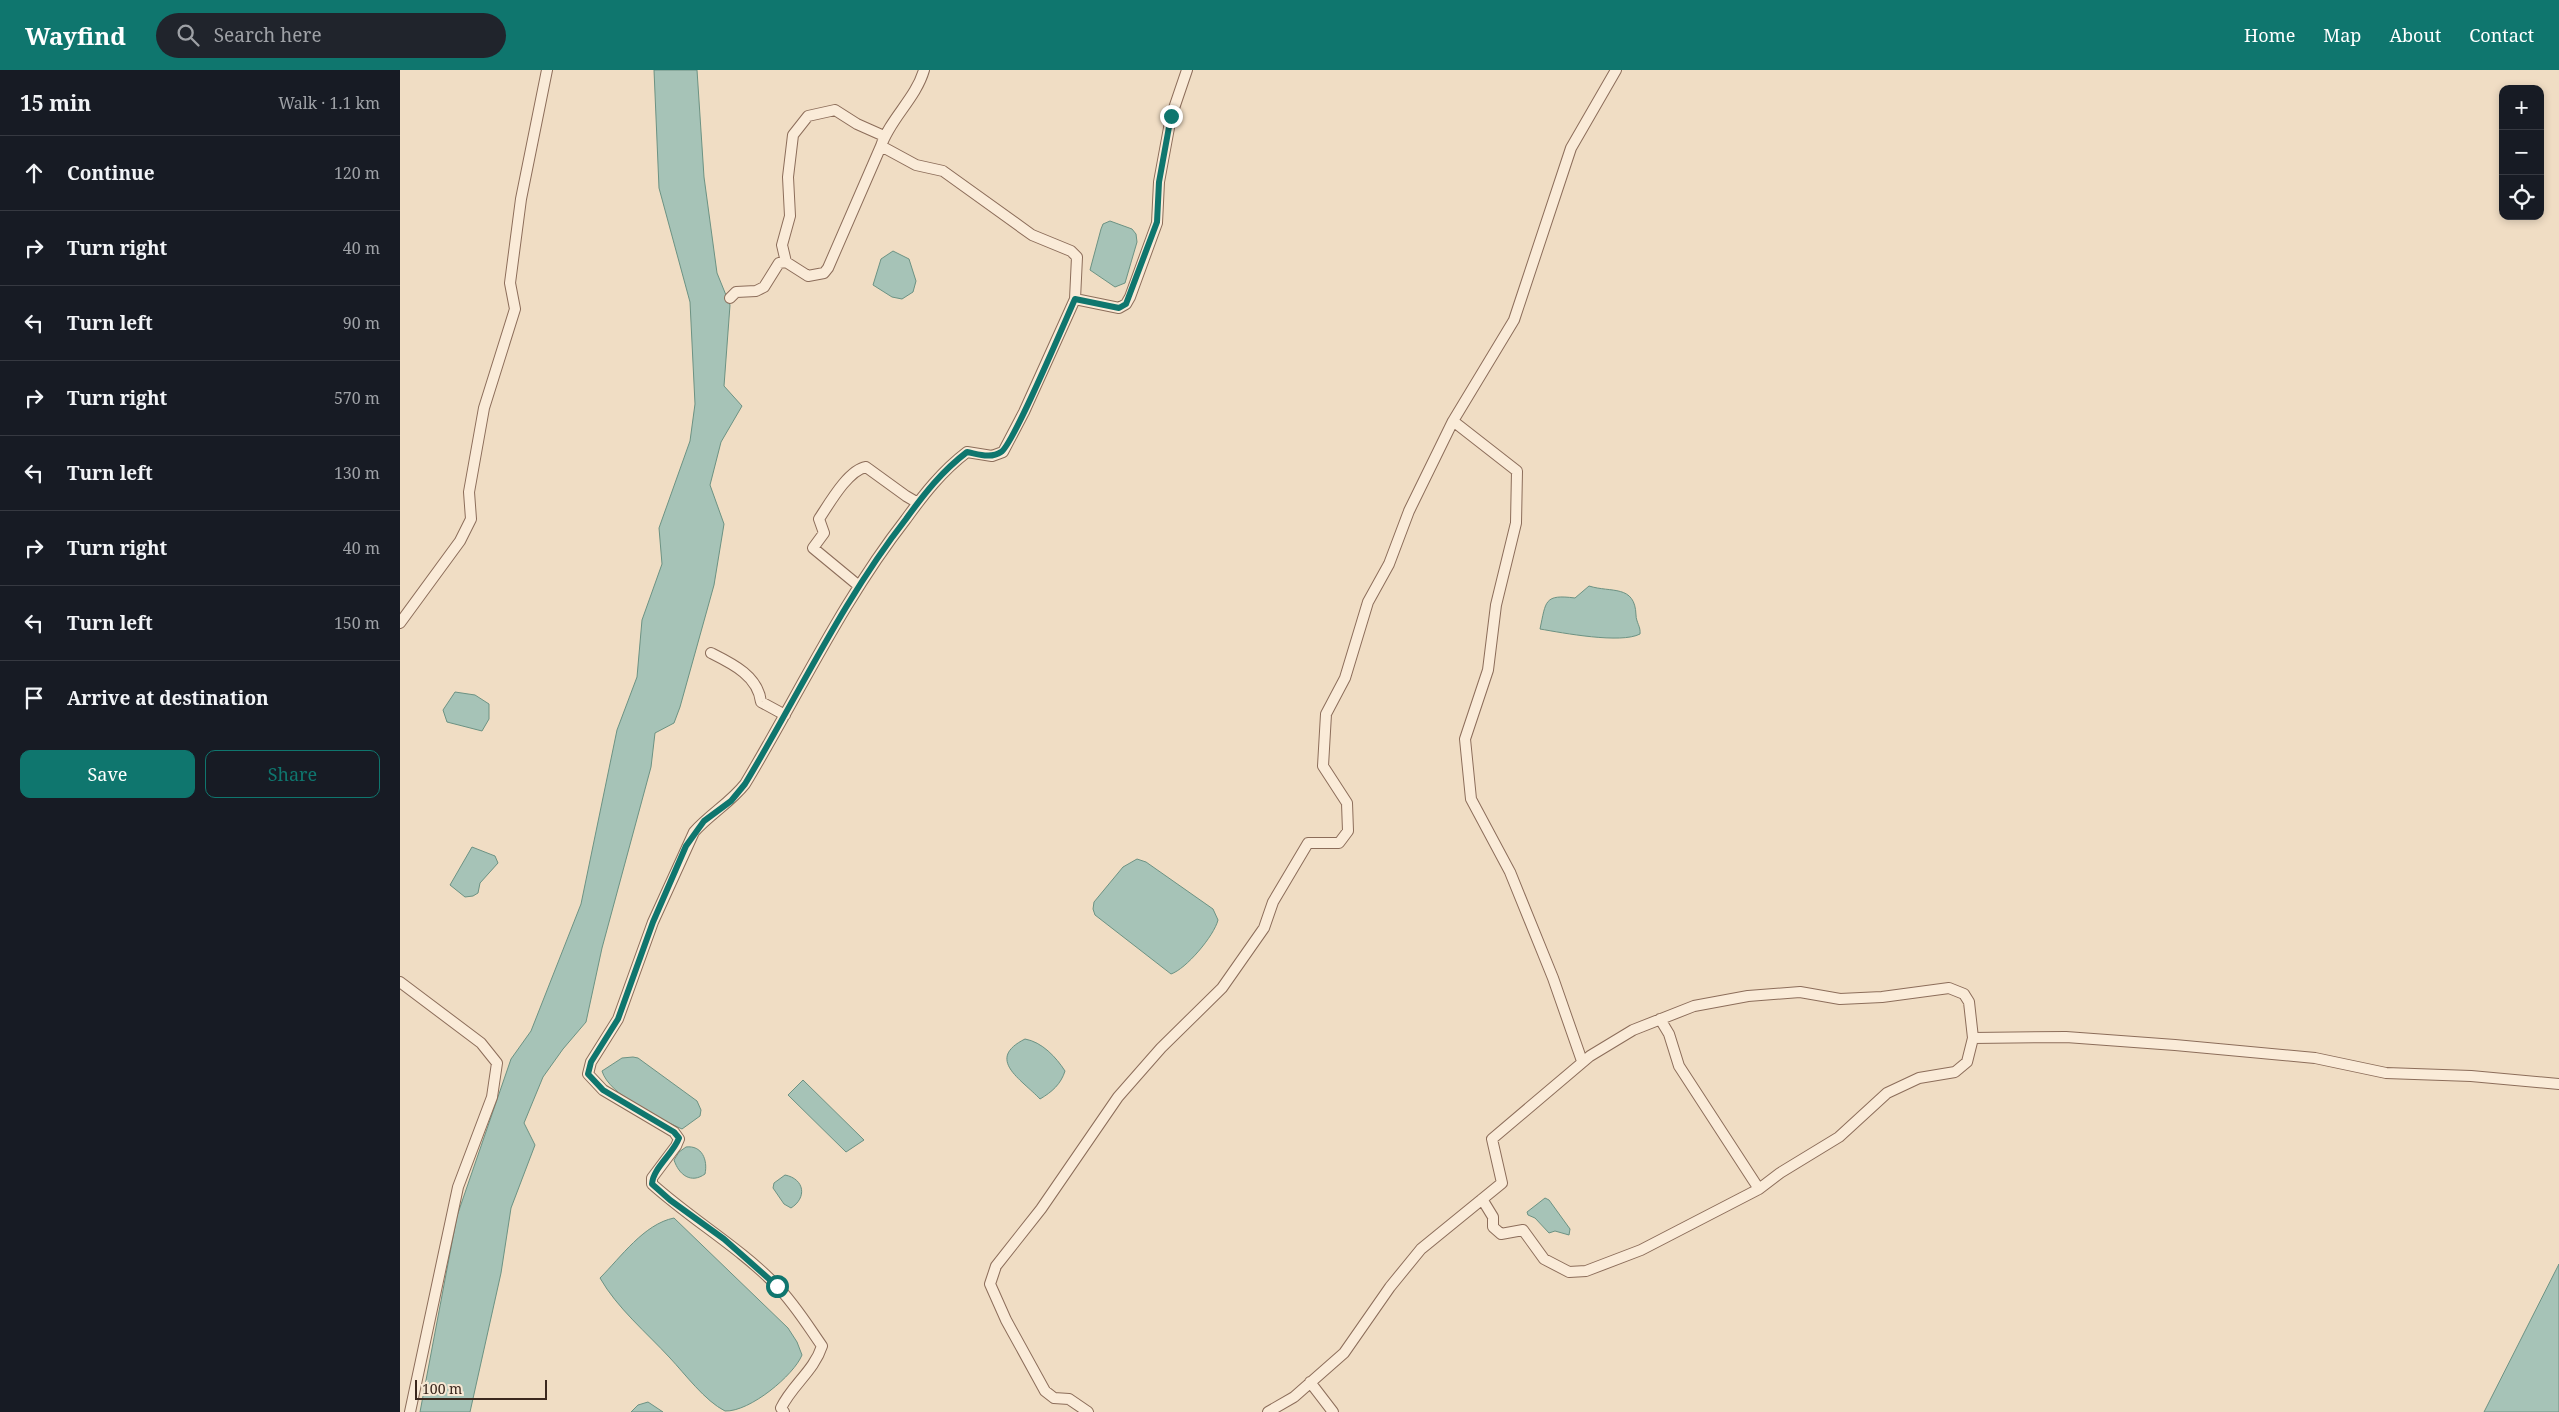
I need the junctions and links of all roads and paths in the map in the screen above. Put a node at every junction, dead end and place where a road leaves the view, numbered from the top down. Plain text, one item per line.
1 (548, 70) edge
2 (924, 70) edge
3 (1187, 70) edge
4 (1616, 70) edge
5 (882, 141) junction
6 (786, 262) junction
7 (730, 298) dead end
8 (1075, 299) junction
9 (1453, 421) junction
10 (918, 502) junction
11 (859, 586) junction
12 (400, 623) edge
13 (711, 654) dead end
14 (785, 715) junction
15 (400, 982) edge
16 (1660, 1019) junction
17 (1973, 1038) junction
18 (1582, 1061) junction
19 (2559, 1084) edge
20 (1759, 1189) junction
21 (1482, 1200) junction
22 (1310, 1382) junction
23 (410, 1412) edge
24 (784, 1412) edge
25 (1088, 1412) edge
26 (1268, 1412) edge
27 (1333, 1412) edge

1 - 12 street
2 - 5 street
3 - 8 street
4 - 9 street
5 - 6 street
5 - 6 street
5 - 8 street
6 - 7 street
8 - 10 street
9 - 18 street
9 - 25 street
10 - 11 street
10 - 11 street
11 - 14 street
13 - 14 street
14 - 24 street
15 - 23 street
16 - 17 street
16 - 18 street
16 - 20 street
17 - 19 street
17 - 20 street
18 - 21 street
20 - 21 street
21 - 22 street
22 - 26 street
22 - 27 street

